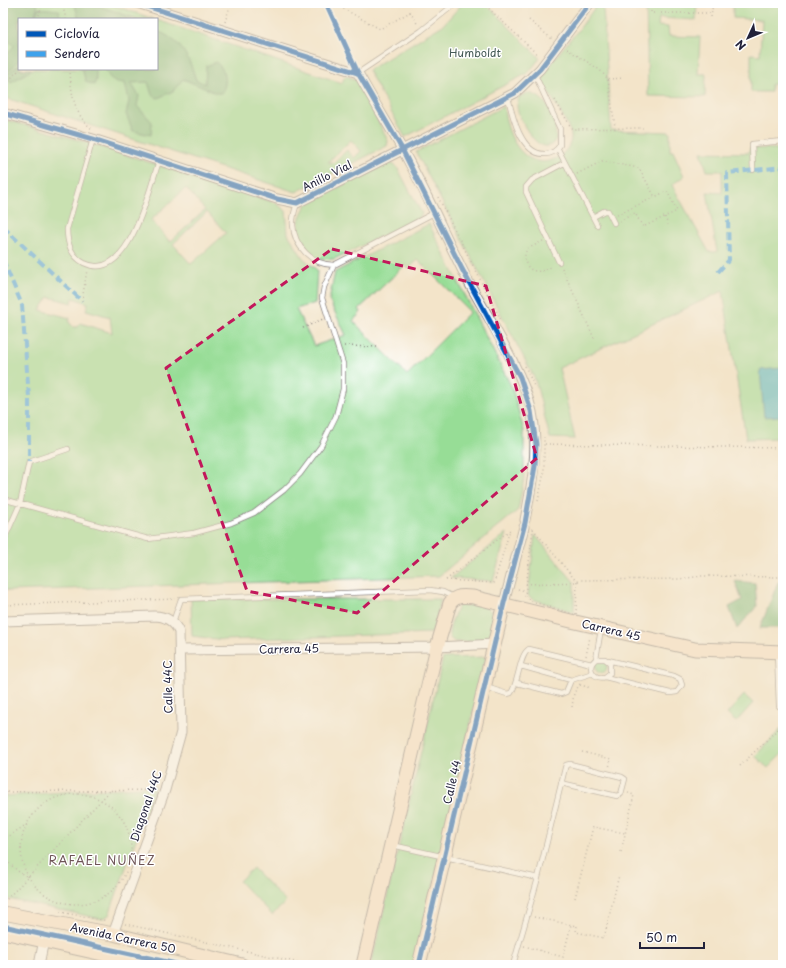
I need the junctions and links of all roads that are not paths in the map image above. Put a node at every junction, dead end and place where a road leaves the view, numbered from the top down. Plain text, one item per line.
1 (137, 3) edge
2 (456, 3) edge
3 (590, 3) edge
4 (358, 73) junction
5 (535, 75) junction
6 (508, 97) junction
7 (3, 113) edge
8 (93, 139) junction
9 (783, 141) edge
10 (558, 148) junction
11 (402, 149) junction
12 (159, 161) junction
13 (564, 163) junction
14 (753, 170) dead end
15 (297, 203) junction
16 (434, 213) junction
17 (593, 217) junction
18 (614, 223) road end
19 (597, 225) dead end
20 (559, 262) road end
21 (334, 265) junction
22 (68, 449) dead end
23 (3, 499) edge
24 (20, 504) junction
25 (3, 542) edge
26 (504, 603) junction
27 (451, 604) junction
28 (3, 622) edge
29 (172, 622) junction
30 (596, 632) junction
31 (495, 644) junction
32 (438, 647) junction
33 (180, 650) junction
34 (780, 652) edge
35 (596, 659) junction
36 (608, 660) junction
37 (592, 664) junction
38 (521, 666) junction
39 (592, 673) junction
40 (605, 677) junction
41 (571, 680) junction
42 (517, 683) junction
43 (485, 686) junction
44 (781, 690) edge
45 (783, 706) edge
46 (176, 752) joint
47 (561, 783) junction
48 (392, 845) junction
49 (445, 857) junction
50 (538, 878) junction
51 (5, 905) edge
52 (115, 928) junction
53 (3, 932) edge
54 (44, 940) junction
55 (38, 965) edge
56 (152, 965) edge
57 (242, 965) edge
58 (363, 965) edge
59 (419, 965) edge
60 (513, 965) edge

1 - 4 street
2 - 4 lane
3 - 5 street, Anillo Vial
4 - 11 street
5 - 6 street, Anillo Vial
5 - 10 lane
6 - 10 lane
6 - 11 street, Anillo Vial
7 - 8 street, Anillo Vial
8 - 12 street, Anillo Vial
8 - 12 lane
9 - 14 lane
10 - 13 lane
11 - 15 street, Anillo Vial
11 - 16 street
12 - 15 street, Anillo Vial
13 - 17 lane
13 - 20 lane
15 - 21 lane
16 - 21 lane
16 - 26 street
17 - 18 lane
17 - 19 lane
21 - 24 lane
22 - 24 lane
23 - 24 lane
24 - 25 lane
26 - 27 street, Carrera 45
26 - 30 street, Carrera 45
26 - 31 street, Calle 44
27 - 29 lane
27 - 32 street
28 - 29 street
29 - 33 street, Calle 44C
30 - 34 street, Carrera 45
30 - 35 lane
31 - 32 street, Carrera 45
31 - 43 street, Calle 44
32 - 33 street, Carrera 45
32 - 48 street
33 - 46 street, Calle 44C
34 - 44 lane
35 - 36 lane
35 - 37 lane
36 - 40 lane
36 - 40 lane
37 - 38 lane
37 - 39 lane
38 - 41 lane
38 - 42 lane
39 - 40 lane
39 - 41 lane
41 - 42 lane
42 - 43 lane
43 - 49 street, Calle 44
44 - 45 lane
46 - 52 street, Diagonal 44C
47 - 47 lane
47 - 50 lane
48 - 49 lane
48 - 58 street
49 - 50 lane
49 - 59 street, Calle 44
50 - 60 lane
51 - 52 street, Avenida Carrera 50
52 - 57 street, Avenida Carrera 50
53 - 54 street, Avenida Carrera 50
54 - 55 street
54 - 56 street, Avenida Carrera 50

